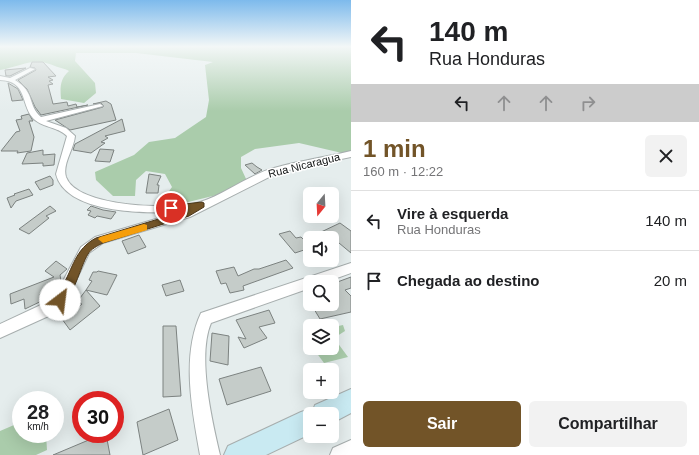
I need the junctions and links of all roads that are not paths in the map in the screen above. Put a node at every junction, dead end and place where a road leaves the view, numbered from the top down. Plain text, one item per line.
1 (32, 68) dead end
2 (0, 78) edge
3 (12, 79) junction
4 (100, 106) dead end
5 (39, 120) junction
6 (351, 154) edge
7 (202, 205) junction
8 (351, 268) edge
9 (330, 275) edge
10 (303, 284) edge
11 (0, 331) edge
12 (351, 401) edge
13 (339, 407) edge
14 (303, 424) edge
15 (351, 449) edge
16 (210, 455) edge
17 (237, 455) edge
18 (340, 455) edge

1 - 3 street
2 - 3 street
3 - 5 street
4 - 5 street
5 - 7 street
6 - 7 street, Rua Nicaragua
7 - 11 street, Rua Nicaragua
8 - 9 street
10 - 16 street
12 - 13 main road
14 - 17 main road
15 - 18 street

